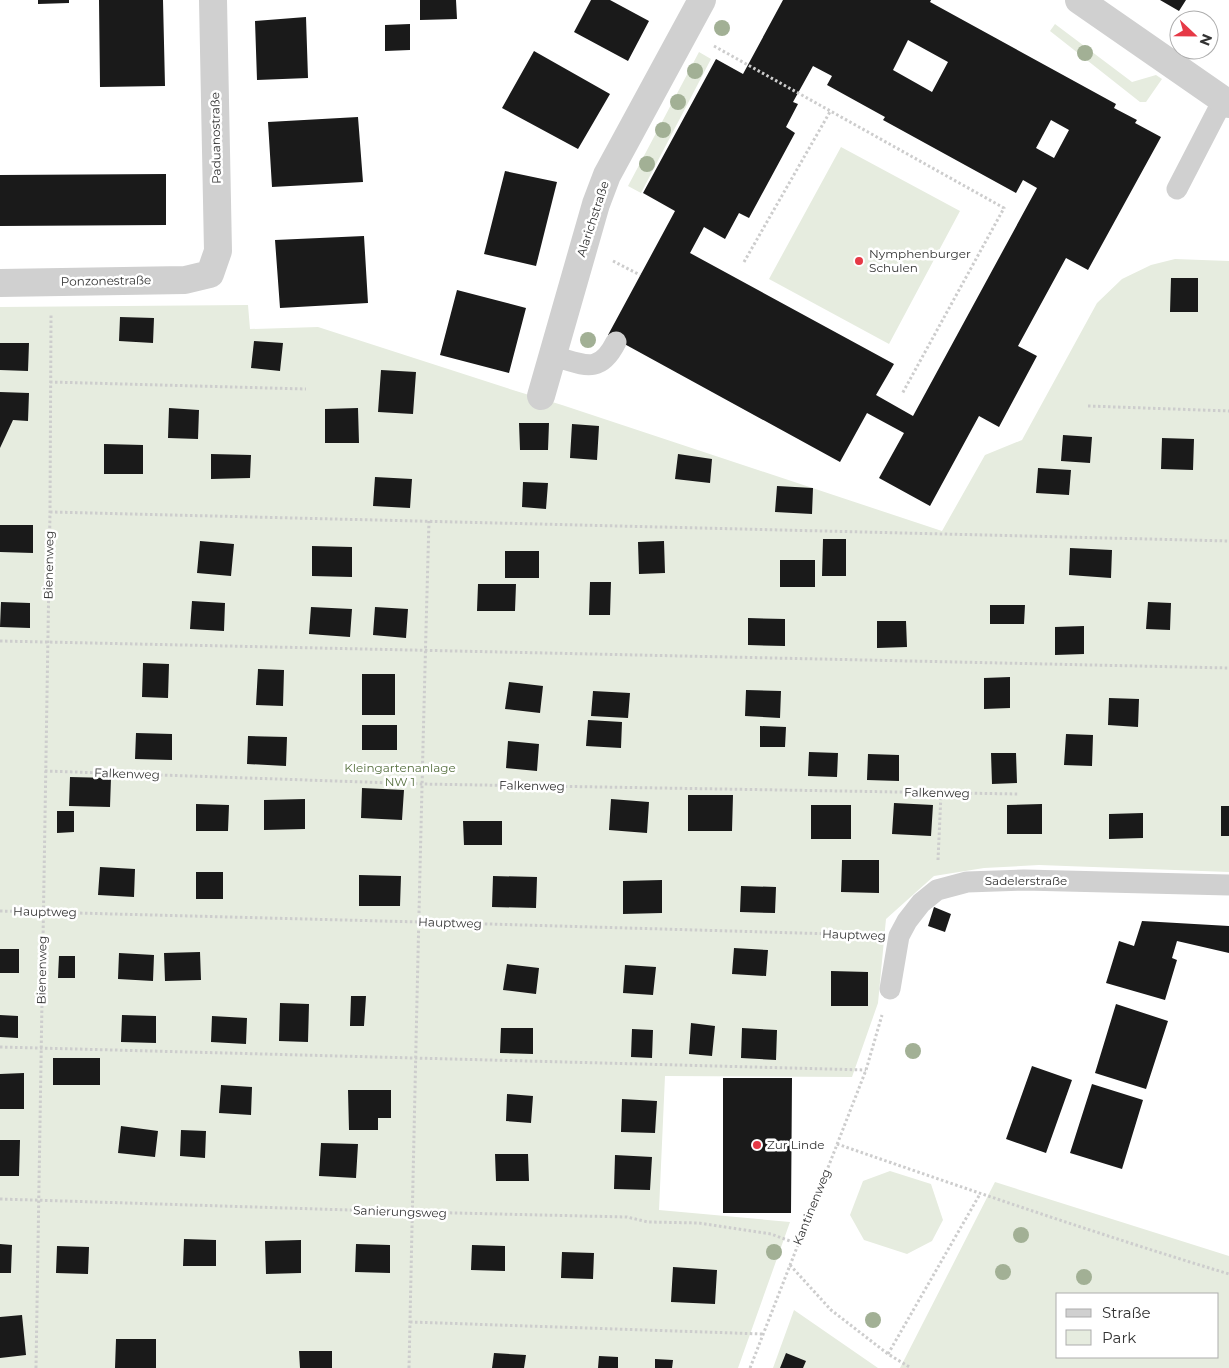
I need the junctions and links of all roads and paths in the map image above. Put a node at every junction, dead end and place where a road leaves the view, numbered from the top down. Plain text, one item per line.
1 (213, 0) edge
2 (702, 0) edge
3 (1079, 0) edge
4 (686, 30) junction
5 (1227, 98) edge
6 (831, 110) junction
7 (1177, 189) dead end
8 (608, 258) dead end
9 (744, 262) dead end
10 (210, 274) joint
11 (640, 275) dead end
12 (51, 282) junction
13 (0, 283) edge
14 (616, 342) dead end
15 (553, 356) junction
16 (50, 382) junction
17 (306, 389) dead end
18 (902, 394) dead end
19 (541, 396) dead end
20 (1088, 406) dead end
21 (1229, 412) edge
22 (50, 512) junction
23 (429, 521) junction
24 (1229, 541) edge
25 (0, 641) edge
26 (48, 642) junction
27 (426, 651) junction
28 (1229, 668) edge
29 (45, 771) junction
30 (422, 784) junction
31 (941, 793) junction
32 (1020, 794) dead end
33 (1229, 885) edge
34 (937, 890) junction
35 (0, 911) edge
36 (43, 912) junction
37 (420, 922) junction
38 (899, 936) junction
39 (890, 988) joint
40 (0, 1047) edge
41 (41, 1048) junction
42 (416, 1058) junction
43 (866, 1070) junction
44 (837, 1144) junction
45 (980, 1194) junction
46 (0, 1199) edge
47 (38, 1199) junction
48 (413, 1212) junction
49 (798, 1244) junction
50 (790, 1265) junction
51 (1229, 1274) edge
52 (410, 1322) junction
53 (762, 1334) junction
54 (888, 1354) junction
55 (36, 1368) edge
56 (409, 1368) edge
57 (750, 1368) edge
58 (909, 1368) edge

1 - 10 street, Paduanostraße
2 - 4 street, Alarichstraße
3 - 5 street
4 - 6 path
4 - 15 street, Alarichstraße
5 - 7 lane
6 - 9 path
6 - 18 path
8 - 11 path
10 - 12 street, Ponzonestraße
12 - 13 street, Ponzonestraße
12 - 16 path, Bienenweg
14 - 15 lane
15 - 19 street, Alarichstraße
16 - 17 path
16 - 22 path, Bienenweg
20 - 21 path
22 - 23 path
22 - 26 path, Bienenweg
23 - 24 path
23 - 27 path
25 - 26 path
26 - 27 path
26 - 29 path, Bienenweg
27 - 28 path
27 - 30 path
29 - 30 path, Falkenweg
29 - 36 path, Bienenweg
30 - 31 path, Falkenweg
30 - 37 path
31 - 32 path, Falkenweg
31 - 34 path
33 - 34 lane, Sadelerstraße
34 - 38 lane, Sadelerstraße
35 - 36 path, Hauptweg
36 - 37 path, Hauptweg
36 - 41 path, Bienenweg
37 - 38 path, Hauptweg
37 - 42 path
38 - 39 lane, Sadelerstraße
39 - 43 path, Kantinenweg
40 - 41 path
41 - 42 path
41 - 47 path, Bienenweg
42 - 43 path
42 - 48 path
43 - 44 path, Kantinenweg
44 - 45 path
44 - 49 path, Kantinenweg
45 - 51 path
45 - 54 path
46 - 47 path, Sanierungsweg
47 - 48 path, Sanierungsweg
47 - 55 path, Bienenweg
48 - 49 path, Sanierungsweg
48 - 52 path
49 - 50 path, Kantinenweg
50 - 53 path, Kantinenweg
50 - 54 path
52 - 53 path
52 - 56 path
53 - 57 path, Kantinenweg
54 - 58 path

